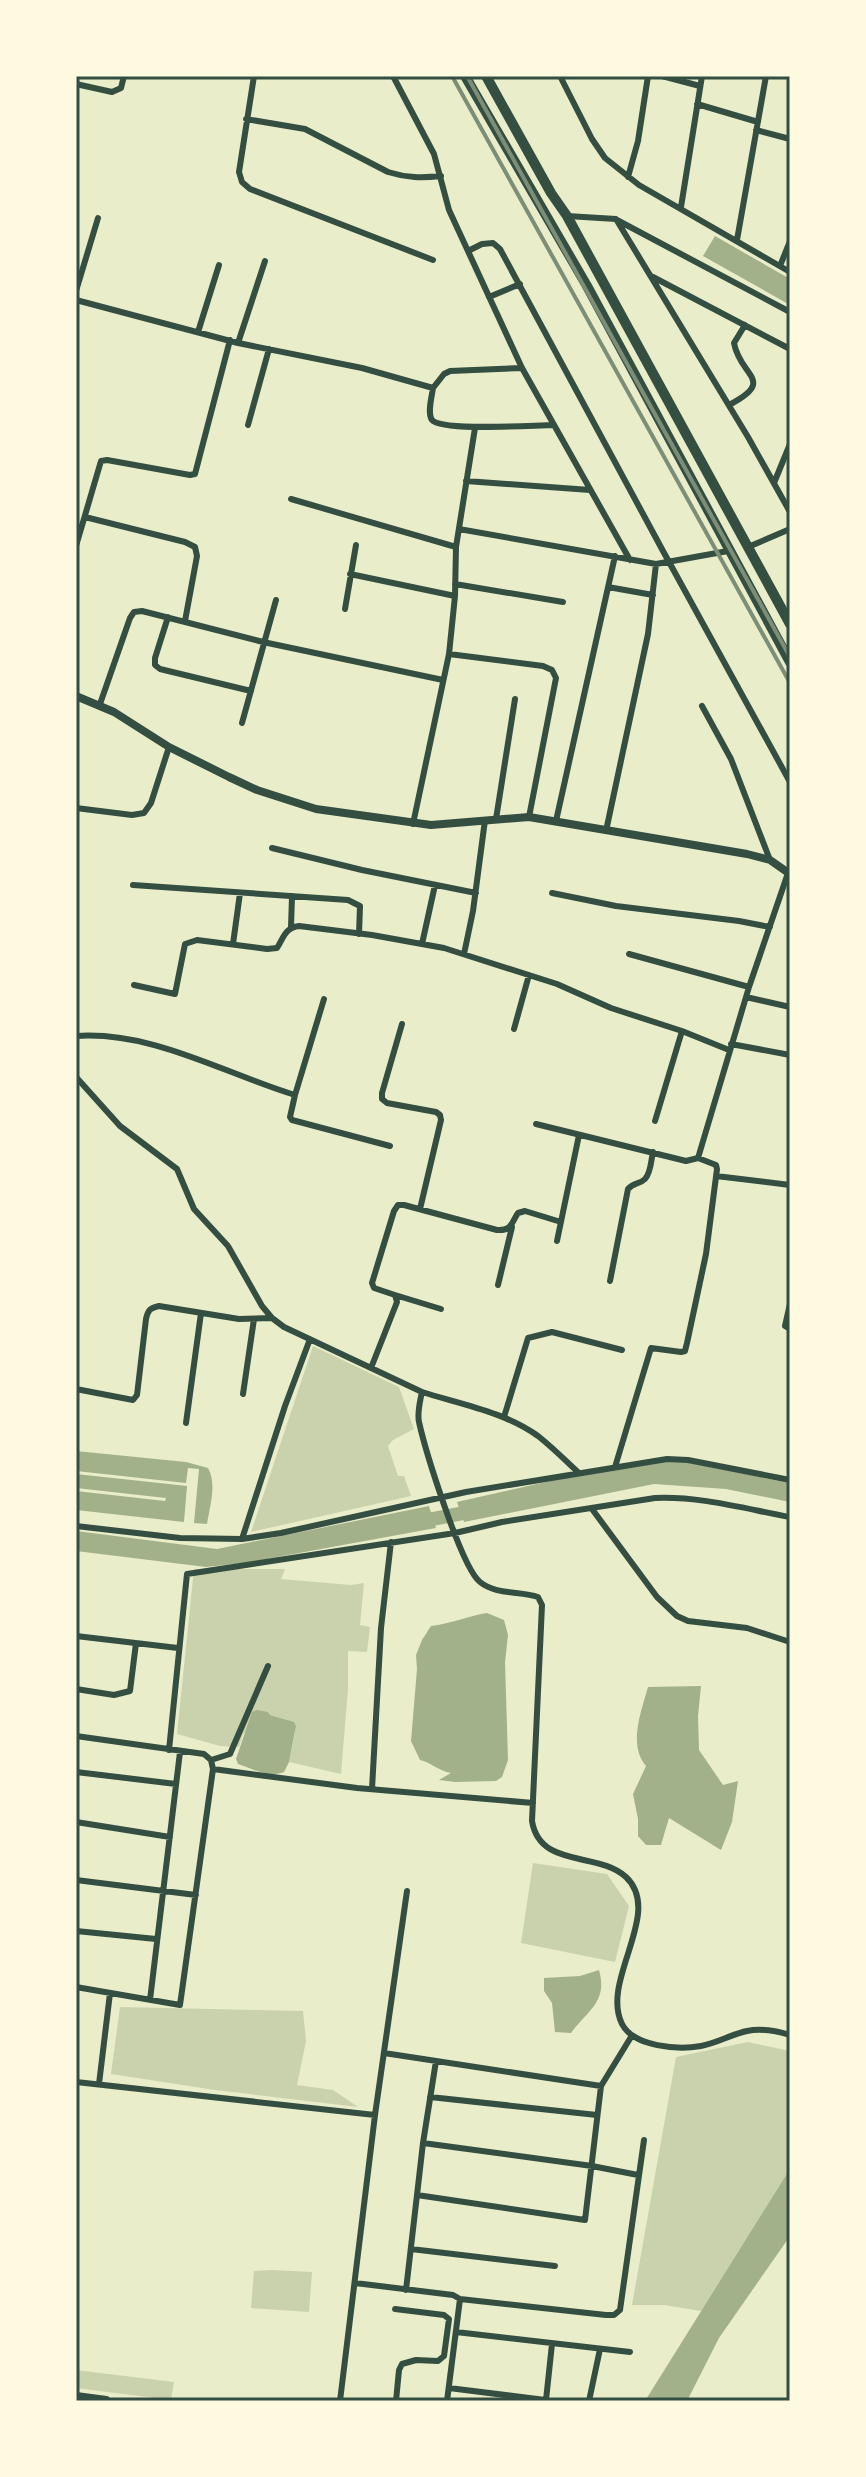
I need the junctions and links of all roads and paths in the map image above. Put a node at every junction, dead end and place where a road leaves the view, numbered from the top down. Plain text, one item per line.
1 (124, 76) edge
2 (254, 76) edge
3 (393, 76) edge
4 (465, 76) edge
5 (486, 76) edge
6 (560, 76) edge
7 (648, 76) edge
8 (662, 76) edge
9 (702, 76) edge
10 (766, 76) edge
11 (76, 84) edge
12 (700, 86) junction
13 (697, 104) junction
14 (246, 119) junction
15 (757, 126) junction
16 (790, 139) edge
17 (441, 176) junction
18 (628, 177) junction
19 (681, 207) junction
20 (567, 216) junction
21 (98, 218) dead end
22 (616, 219) junction
23 (737, 240) junction
24 (790, 241) edge
25 (468, 251) junction
26 (433, 260) dead end
27 (265, 261) dead end
28 (219, 265) dead end
29 (780, 266) junction
30 (790, 272) edge
31 (650, 275) junction
32 (520, 284) junction
33 (76, 291) edge
34 (489, 297) junction
35 (76, 300) edge
36 (790, 312) edge
37 (745, 325) junction
38 (198, 332) junction
39 (230, 340) junction
40 (238, 343) junction
41 (269, 349) junction
42 (790, 349) edge
43 (522, 368) junction
44 (433, 388) junction
45 (729, 405) junction
46 (248, 425) dead end
47 (554, 425) junction
48 (475, 428) junction
49 (790, 444) edge
50 (466, 481) junction
51 (774, 483) junction
52 (590, 490) junction
53 (291, 499) dead end
54 (790, 512) edge
55 (85, 517) junction
56 (459, 529) junction
57 (790, 529) edge
58 (356, 545) dead end
59 (76, 546) edge
60 (456, 547) junction
61 (748, 547) junction
62 (728, 551) junction
63 (615, 556) junction
64 (630, 560) junction
65 (669, 563) junction
66 (656, 564) junction
67 (350, 574) junction
68 (455, 584) junction
69 (608, 587) junction
70 (653, 595) junction
71 (455, 596) junction
72 (276, 600) dead end
73 (563, 602) dead end
74 (345, 609) dead end
75 (168, 617) junction
76 (185, 621) junction
77 (790, 624) edge
78 (263, 642) junction
79 (449, 654) junction
80 (790, 662) edge
81 (443, 680) junction
82 (251, 691) junction
83 (76, 696) edge
84 (515, 699) dead end
85 (100, 704) junction
86 (702, 706) dead end
87 (242, 723) dead end
88 (169, 747) junction
89 (790, 782) edge
90 (76, 808) edge
91 (529, 817) junction
92 (496, 819) junction
93 (485, 820) junction
94 (556, 821) junction
95 (413, 824) junction
96 (606, 831) junction
97 (272, 848) dead end
98 (770, 860) junction
99 (789, 873) edge
100 (133, 885) dead end
101 (435, 885) junction
102 (240, 893) junction
103 (476, 893) junction
104 (552, 893) dead end
105 (292, 896) junction
106 (291, 927) junction
107 (770, 927) junction
108 (359, 934) junction
109 (233, 944) junction
110 (422, 944) junction
111 (464, 954) junction
112 (629, 954) dead end
113 (529, 975) junction
114 (134, 985) dead end
115 (749, 987) junction
116 (746, 997) junction
117 (324, 999) dead end
118 (790, 1007) edge
119 (402, 1024) dead end
120 (514, 1029) dead end
121 (682, 1031) junction
122 (76, 1036) edge
123 (730, 1047) junction
124 (790, 1055) edge
125 (76, 1077) edge
126 (295, 1095) junction
127 (655, 1121) dead end
128 (536, 1124) dead end
129 (579, 1135) junction
130 (390, 1146) dead end
131 (653, 1152) junction
132 (698, 1158) junction
133 (716, 1176) junction
134 (790, 1185) edge
135 (420, 1209) junction
136 (561, 1222) junction
137 (512, 1227) junction
138 (557, 1241) dead end
139 (610, 1281) dead end
140 (498, 1285) dead end
141 (395, 1295) junction
142 (790, 1304) edge
143 (441, 1309) dead end
144 (201, 1313) junction
145 (272, 1318) junction
146 (254, 1319) junction
147 (790, 1329) edge
148 (310, 1339) junction
149 (622, 1350) dead end
150 (371, 1368) junction
151 (76, 1389) edge
152 (422, 1392) junction
153 (243, 1394) dead end
154 (504, 1417) junction
155 (186, 1423) dead end
156 (615, 1467) junction
157 (579, 1473) junction
158 (790, 1480) edge
159 (443, 1501) junction
160 (592, 1509) junction
161 (790, 1517) edge
162 (76, 1526) edge
163 (453, 1529) junction
164 (242, 1539) junction
165 (391, 1542) junction
166 (76, 1636) edge
167 (790, 1642) edge
168 (136, 1643) junction
169 (178, 1648) junction
170 (268, 1666) dead end
171 (76, 1689) edge
172 (76, 1736) edge
173 (169, 1750) junction
174 (180, 1752) junction
175 (211, 1760) junction
176 (213, 1769) junction
177 (76, 1772) edge
178 (176, 1784) junction
179 (372, 1789) junction
180 (533, 1803) junction
181 (76, 1822) edge
182 (170, 1837) junction
183 (76, 1880) edge
184 (163, 1891) junction
185 (407, 1891) dead end
186 (196, 1895) junction
187 (76, 1931) edge
188 (156, 1939) junction
189 (76, 1987) edge
190 (110, 1993) junction
191 (150, 2000) junction
192 (790, 2035) edge
193 (631, 2037) junction
194 (384, 2053) junction
195 (436, 2061) junction
196 (76, 2082) edge
197 (99, 2084) junction
198 (601, 2086) junction
199 (430, 2097) junction
200 (375, 2115) junction
201 (597, 2115) junction
202 (644, 2140) dead end
203 (423, 2143) junction
204 (592, 2166) junction
205 (638, 2175) junction
206 (417, 2195) junction
207 (411, 2249) junction
208 (555, 2266) dead end
209 (355, 2283) junction
210 (406, 2290) junction
211 (460, 2299) junction
212 (395, 2309) dead end
213 (456, 2332) junction
214 (552, 2344) junction
215 (600, 2349) junction
216 (630, 2352) dead end
217 (449, 2388) junction
218 (76, 2397) edge
219 (546, 2400) edge
220 (106, 2401) edge
221 (340, 2401) edge
222 (396, 2401) edge
223 (447, 2401) edge
224 (553, 2401) edge
225 (589, 2401) edge

1 - 11 street
2 - 14 street
3 - 17 street
4 - 62 main road
5 - 20 main road
6 - 18 street
7 - 18 street
8 - 12 street
9 - 12 street
10 - 15 street
12 - 13 street
13 - 15 street
13 - 19 street
14 - 17 street
14 - 26 street
15 - 16 street
15 - 23 street
17 - 25 street
18 - 19 street
19 - 23 street
20 - 22 street
20 - 61 main road
21 - 33 street
22 - 31 street
22 - 36 street
23 - 29 street
24 - 29 street
25 - 32 street
25 - 34 street
27 - 40 street
28 - 38 street
29 - 30 street
31 - 37 street
31 - 45 street
32 - 34 street
32 - 65 street
34 - 43 street
35 - 38 street
37 - 42 street
37 - 45 street
38 - 39 street
39 - 40 street
39 - 55 street
40 - 41 street
41 - 44 street
41 - 46 street
43 - 44 street
43 - 47 street
44 - 48 street
45 - 51 street
47 - 48 street
47 - 52 street
48 - 50 street
49 - 51 street
50 - 52 street
50 - 56 street
51 - 54 street
52 - 64 street
53 - 60 street
55 - 59 street
55 - 76 street
56 - 60 street
56 - 63 street
57 - 61 street
58 - 67 street
60 - 68 street
61 - 77 main road
62 - 65 street
62 - 80 main road
63 - 64 street
63 - 69 street
64 - 66 street
65 - 66 street
65 - 89 street
66 - 70 street
67 - 71 street
67 - 74 street
68 - 71 street
68 - 73 street
69 - 70 street
69 - 94 street
70 - 96 street
71 - 79 street
72 - 78 street
75 - 76 street
75 - 82 street
75 - 85 street
76 - 78 street
78 - 81 street
78 - 82 street
79 - 81 street
79 - 91 street
81 - 95 street
82 - 87 street
83 - 85 street
84 - 92 street
85 - 88 street
86 - 98 street
88 - 90 street
88 - 95 street
91 - 92 street
91 - 94 street
92 - 93 street
93 - 95 street
93 - 103 street
94 - 96 street
96 - 98 street
97 - 101 street
98 - 99 street
99 - 107 street
100 - 102 street
101 - 103 street
101 - 110 street
102 - 105 street
102 - 109 street
103 - 111 street
104 - 107 street
105 - 106 street
105 - 108 street
106 - 108 street
106 - 109 street
107 - 115 street
108 - 110 street
109 - 114 street
110 - 111 street
111 - 113 street
112 - 115 street
113 - 120 street
113 - 121 street
115 - 116 street
116 - 118 street
116 - 123 street
117 - 126 street
119 - 135 street
121 - 123 street
121 - 127 street
122 - 126 street
123 - 124 street
123 - 132 street
125 - 145 street
126 - 130 street
128 - 129 street
129 - 131 street
129 - 136 street
131 - 132 street
131 - 139 street
132 - 133 street
133 - 134 street
133 - 156 street
135 - 137 street
135 - 141 street
136 - 137 street
136 - 138 street
137 - 140 street
141 - 143 street
141 - 150 street
142 - 147 street
144 - 146 street
144 - 151 street
144 - 155 street
145 - 146 street
145 - 148 street
146 - 153 street
148 - 150 street
148 - 164 street
149 - 154 street
150 - 152 street
152 - 154 street
152 - 159 street
154 - 157 street
156 - 157 street
156 - 158 street
157 - 159 street
159 - 163 street
159 - 164 street
160 - 161 street
160 - 163 street
160 - 167 street
162 - 164 street
163 - 165 street
163 - 180 street
165 - 169 street
165 - 179 street
166 - 168 street
168 - 169 street
168 - 171 street
169 - 173 street
170 - 175 street
172 - 173 street
173 - 174 street
174 - 175 street
174 - 178 street
175 - 176 street
176 - 179 street
176 - 186 street
177 - 178 street
178 - 182 street
179 - 180 street
180 - 193 street
181 - 182 street
182 - 184 street
183 - 184 street
184 - 186 street
184 - 188 street
185 - 194 street
186 - 191 street
187 - 188 street
188 - 191 street
189 - 190 street
190 - 191 street
190 - 197 street
192 - 193 street
193 - 198 street
194 - 195 street
194 - 200 street
195 - 198 street
195 - 199 street
196 - 197 street
197 - 200 street
198 - 201 street
199 - 201 street
199 - 203 street
200 - 209 street
201 - 204 street
202 - 205 street
203 - 204 street
203 - 206 street
204 - 205 street
204 - 206 street
205 - 211 street
206 - 207 street
207 - 208 street
207 - 210 street
209 - 210 street
209 - 221 street
210 - 211 street
211 - 213 street
212 - 222 street
213 - 214 street
213 - 217 street
214 - 215 street
214 - 219 street
215 - 216 street
215 - 225 street
217 - 219 street
217 - 223 street
218 - 220 main road
219 - 224 street

